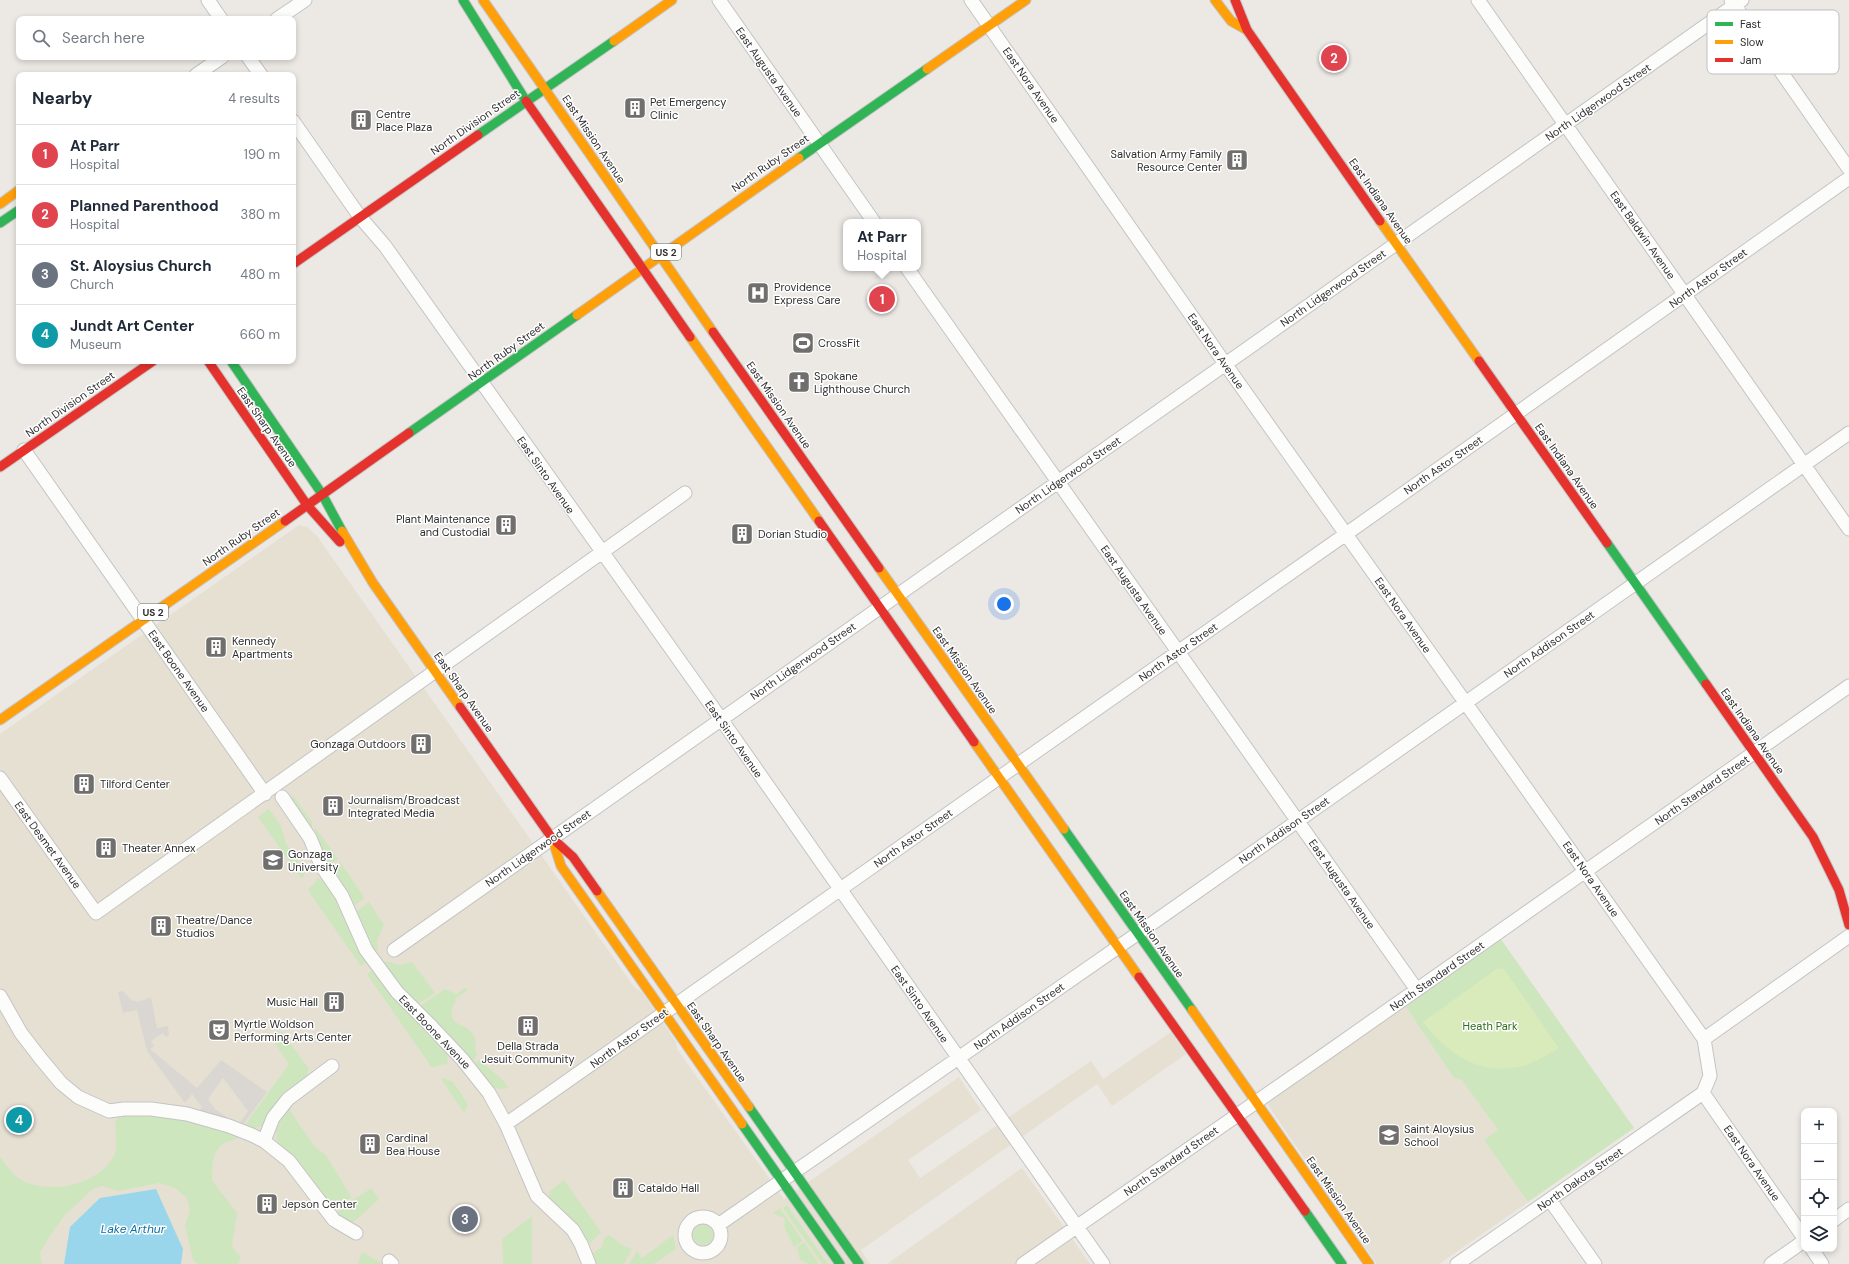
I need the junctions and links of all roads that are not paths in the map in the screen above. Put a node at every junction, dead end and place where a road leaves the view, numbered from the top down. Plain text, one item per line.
1 (208, 0) edge
2 (305, 0) edge
3 (463, 0) edge
4 (483, 0) edge
5 (672, 0) edge
6 (719, 0) edge
7 (971, 0) edge
8 (1026, 0) edge
9 (1215, 0) edge
10 (1235, 0) edge
11 (1478, 0) edge
12 (1736, 2) edge
13 (1725, 10) edge
14 (219, 16) edge
15 (281, 16) edge
16 (1707, 23) edge
17 (989, 25) junction
18 (1247, 30) junction
19 (218, 60) edge
20 (250, 60) edge
21 (200, 72) edge
22 (259, 72) edge
23 (1785, 74) edge
24 (544, 88) junction
25 (526, 101) junction
26 (1565, 124) junction
27 (296, 125) edge
28 (818, 144) junction
29 (1849, 168) edge
30 (1849, 178) edge
31 (16, 192) edge
32 (0, 204) edge
33 (16, 212) edge
34 (360, 217) junction
35 (872, 219) edge
36 (0, 223) edge
37 (1396, 244) junction
38 (660, 256) junction
39 (296, 262) edge
40 (641, 268) junction
41 (909, 271) edge
42 (1685, 295) junction
43 (149, 364) edge
44 (210, 364) edge
45 (234, 364) edge
46 (1225, 364) junction
47 (481, 384) junction
48 (1516, 414) junction
49 (1849, 433) edge
50 (24, 450) junction
51 (1804, 465) junction
52 (0, 467) edge
53 (1058, 482) junction
54 (685, 493) dead end
55 (322, 494) junction
56 (307, 505) junction
57 (1849, 529) edge
58 (1346, 534) junction
59 (602, 553) junction
60 (357, 558) junction
61 (1634, 584) junction
62 (898, 595) junction
63 (880, 607) junction
64 (143, 618) junction
65 (1177, 652) junction
66 (435, 672) junction
67 (1849, 686) edge
68 (1466, 702) junction
69 (721, 719) junction
70 (0, 720) edge
71 (1754, 754) junction
72 (1018, 764) junction
73 (998, 777) junction
74 (0, 778) edge
75 (265, 794) junction
76 (282, 797) dead end
77 (1298, 821) junction
78 (552, 838) junction
79 (1585, 871) junction
80 (840, 890) junction
81 (1849, 925) edge
82 (1137, 934) junction
83 (1849, 936) edge
84 (1119, 946) junction
85 (394, 950) dead end
86 (1417, 990) junction
87 (0, 996) edge
88 (676, 1004) junction
89 (665, 1012) junction
90 (1704, 1040) junction
91 (959, 1058) junction
92 (332, 1066) dead end
93 (1703, 1094) junction
94 (1257, 1102) junction
95 (1237, 1115) junction
96 (506, 1124) junction
97 (264, 1141) junction
98 (794, 1172) junction
99 (782, 1180) junction
100 (1550, 1200) junction
101 (1849, 1210) edge
102 (1837, 1218) edge
103 (718, 1225) dead end
104 (1077, 1226) junction
105 (356, 1233) dead end
106 (1801, 1234) edge
107 (1801, 1243) edge
108 (1814, 1252) edge
109 (589, 1264) edge
110 (840, 1264) edge
111 (859, 1264) edge
112 (1023, 1264) edge
113 (1103, 1264) edge
114 (1342, 1264) edge
115 (1369, 1264) edge
116 (1457, 1264) edge
117 (1595, 1264) edge
118 (1771, 1264) edge
119 (1822, 1264) edge

1 - 14 street
2 - 15 street
3 - 25 main road
4 - 24 main road, East Mission Avenue
5 - 24 main road, North Division Street
6 - 28 street, East Augusta Avenue
7 - 17 street, East Nora Avenue
8 - 17 main road, North Ruby Street / US 2
9 - 18 main road, East Indiana Avenue
10 - 18 main road, East Indiana Avenue
11 - 26 street, East Baldwin Avenue
12 - 13 street, North Lidgerwood Street
16 - 26 street, North Lidgerwood Street
17 - 28 main road, North Ruby Street / US 2
17 - 46 street, East Nora Avenue
18 - 37 main road, East Indiana Avenue
19 - 21 street
20 - 22 street
23 - 29 street
24 - 25 main road, North Division Street
24 - 38 main road, East Mission Avenue
25 - 34 main road, North Division Street
25 - 40 main road
26 - 37 street, North Lidgerwood Street
26 - 42 street, East Baldwin Avenue
27 - 34 street, East Sinto Avenue
28 - 35 street, East Augusta Avenue
28 - 38 main road, North Ruby Street / US 2
30 - 42 street, North Astor Street
31 - 32 main road
33 - 36 main road
34 - 39 main road, North Division Street
34 - 47 street, East Sinto Avenue
37 - 46 street, North Lidgerwood Street
37 - 48 main road, East Indiana Avenue
38 - 40 main road, North Ruby Street / US 2
38 - 62 main road, East Mission Avenue
40 - 47 main road, North Ruby Street / US 2
40 - 63 main road
41 - 53 street, East Augusta Avenue
42 - 48 street, North Astor Street
42 - 51 street, East Baldwin Avenue
43 - 50 main road, North Division Street
44 - 56 main road, East Sharp Avenue
45 - 55 main road, East Sharp Avenue
46 - 53 street, North Lidgerwood Street
46 - 58 street, East Nora Avenue
47 - 55 main road, North Ruby Street / US 2
47 - 59 street, East Sinto Avenue
48 - 58 street, North Astor Street
48 - 61 main road, East Indiana Avenue
49 - 51 street, North Addison Street
50 - 52 main road, North Division Street
50 - 64 street, East Boone Avenue
51 - 57 street, East Baldwin Avenue
51 - 61 street, North Addison Street
53 - 62 street, North Lidgerwood Street
53 - 65 street, East Augusta Avenue
54 - 59 street
55 - 56 main road, North Ruby Street / US 2
55 - 60 main road, East Sharp Avenue
56 - 60 main road, East Sharp Avenue
56 - 64 main road, North Ruby Street / US 2
58 - 65 street, North Astor Street
58 - 68 street, East Nora Avenue
59 - 66 street
59 - 69 street, East Sinto Avenue
60 - 66 main road, East Sharp Avenue
61 - 68 street, North Addison Street
61 - 71 main road, East Indiana Avenue
62 - 63 street, North Lidgerwood Street
62 - 72 main road, East Mission Avenue
63 - 69 street, North Lidgerwood Street
63 - 73 main road
64 - 70 main road, North Ruby Street / US 2
64 - 75 street, East Boone Avenue
65 - 72 street, North Astor Street
65 - 77 street, East Augusta Avenue
66 - 75 street
66 - 78 main road, East Sharp Avenue
67 - 71 street, North Standard Street
68 - 77 street, North Addison Street
68 - 79 street, East Nora Avenue
69 - 78 street, North Lidgerwood Street
69 - 80 street, East Sinto Avenue
71 - 79 street, North Standard Street
71 - 81 main road, East Indiana Avenue
72 - 73 street, North Astor Street
72 - 82 main road, East Mission Avenue
73 - 80 street, North Astor Street
73 - 84 main road
74 - 75 street, East Desmet Avenue
76 - 96 street, East Boone Avenue
77 - 82 street, North Addison Street
77 - 86 street, East Augusta Avenue
78 - 85 street, North Lidgerwood Street
78 - 88 main road, East Sharp Avenue
78 - 89 main road, East Sharp Avenue
79 - 86 street, North Standard Street
79 - 90 street, East Nora Avenue
80 - 88 street, North Astor Street
80 - 91 street, East Sinto Avenue
82 - 84 street, North Addison Street
82 - 94 main road, East Mission Avenue
83 - 90 street
84 - 91 street, North Addison Street
84 - 95 main road
86 - 94 street, North Standard Street
87 - 97 street
88 - 89 street, North Astor Street
88 - 98 main road, East Sharp Avenue
89 - 96 street, North Astor Street
89 - 99 main road, East Sharp Avenue
90 - 93 street, East Nora Avenue
91 - 98 street, North Addison Street
91 - 104 street, East Sinto Avenue
92 - 97 street
93 - 100 street, North Dakota Street
93 - 106 street, East Nora Avenue
94 - 95 street, North Standard Street
94 - 115 main road, East Mission Avenue
95 - 104 street, North Standard Street
95 - 114 main road
96 - 109 street, East Boone Avenue
97 - 105 street
98 - 99 street, North Addison Street
98 - 111 main road, East Sharp Avenue
99 - 103 street, North Addison Street
99 - 110 main road, East Sharp Avenue
100 - 116 street, North Dakota Street
100 - 117 street
101 - 102 street
104 - 112 street, North Standard Street
104 - 113 street, East Sinto Avenue
107 - 118 street
108 - 119 street

